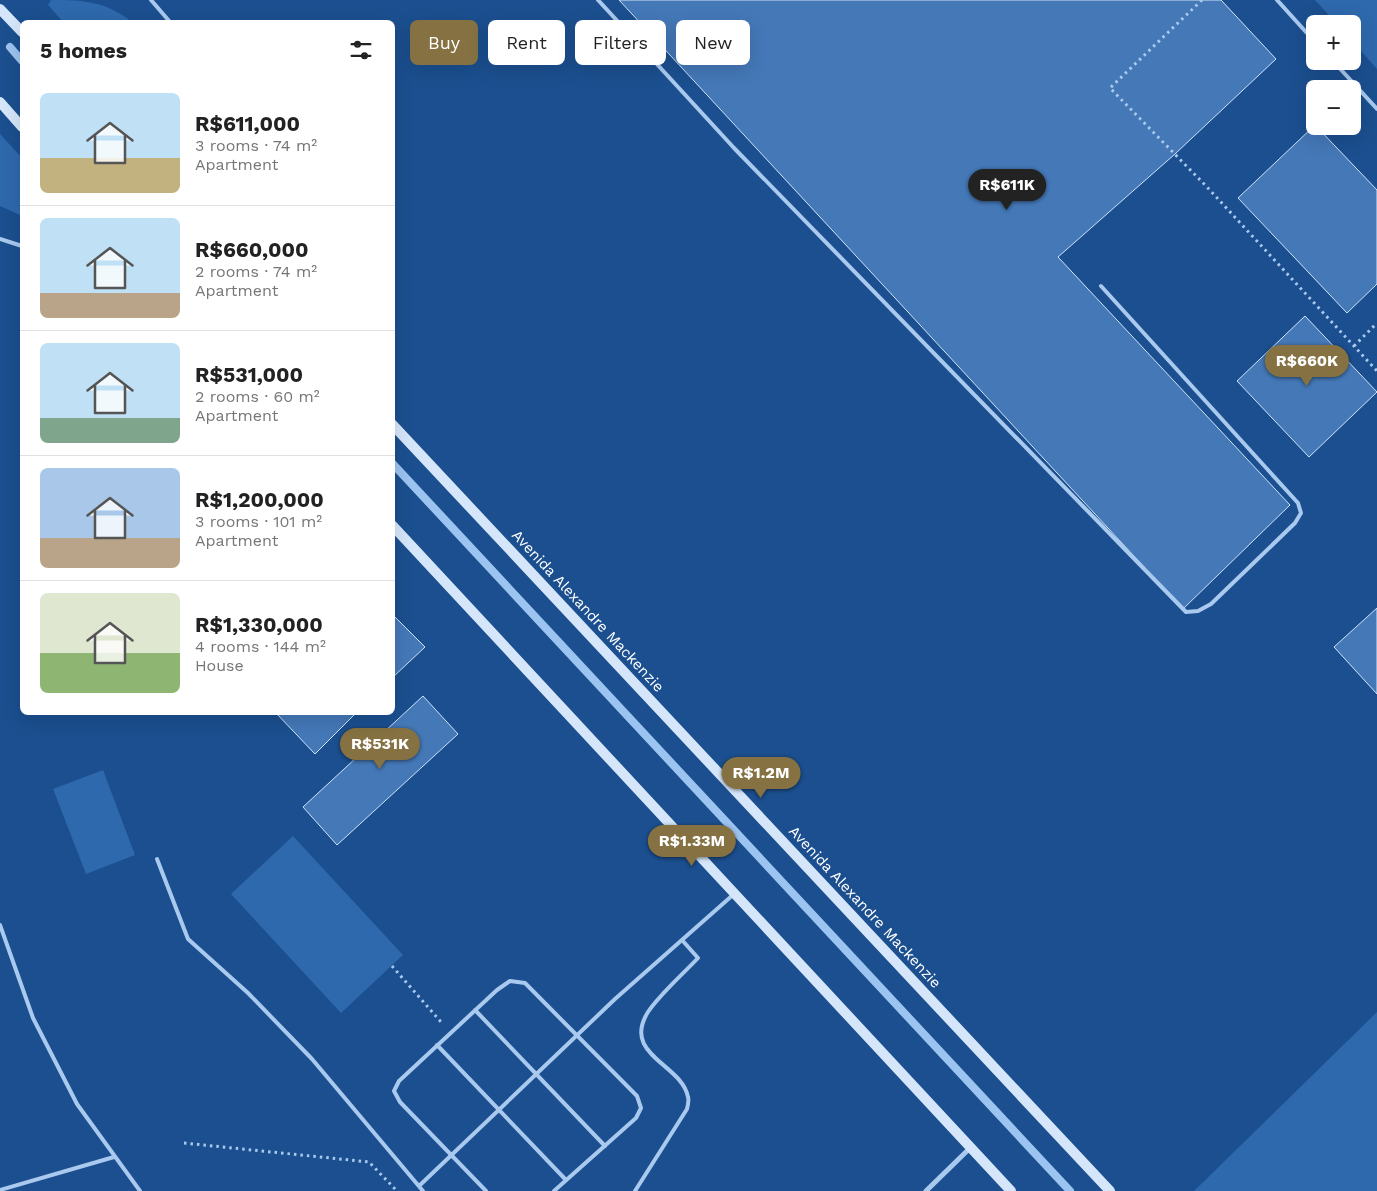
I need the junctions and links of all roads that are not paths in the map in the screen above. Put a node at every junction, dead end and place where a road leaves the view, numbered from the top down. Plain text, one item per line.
1 (150, 0) edge
2 (598, 0) edge
3 (1277, 0) edge
4 (0, 9) edge
5 (168, 20) edge
6 (20, 30) edge
7 (1306, 32) edge
8 (1341, 70) edge
9 (0, 102) edge
10 (1377, 109) edge
11 (20, 125) edge
12 (0, 239) edge
13 (20, 245) edge
14 (1101, 286) dead end
15 (395, 427) edge
16 (395, 529) edge
17 (158, 859) dead end
18 (734, 894) junction
19 (0, 925) edge
20 (682, 940) junction
21 (475, 1010) junction
22 (576, 1035) junction
23 (437, 1045) junction
24 (536, 1073) junction
25 (497, 1110) junction
26 (605, 1146) junction
27 (970, 1149) junction
28 (450, 1155) junction
29 (114, 1157) junction
30 (566, 1180) junction
31 (419, 1186) junction
32 (0, 1190) edge
33 (140, 1191) edge
34 (423, 1191) edge
35 (486, 1191) edge
36 (554, 1191) edge
37 (635, 1191) edge
38 (926, 1191) edge
39 (1010, 1191) edge
40 (1110, 1191) edge

1 - 5 lane
2 - 14 lane
3 - 7 lane
4 - 6 street
8 - 10 lane
9 - 11 street
12 - 13 lane
15 - 40 street, Avenida Alexandre Mackenzie
16 - 18 street
17 - 31 lane
18 - 20 lane
18 - 27 street
19 - 29 lane
20 - 22 lane
20 - 37 lane
21 - 22 lane
21 - 23 lane
21 - 24 lane
22 - 24 lane
22 - 26 lane
23 - 25 lane
23 - 28 lane
24 - 25 lane
24 - 26 lane
25 - 28 lane
25 - 30 lane
26 - 30 lane
27 - 38 street
27 - 39 street
28 - 31 lane
28 - 35 lane
29 - 32 lane
29 - 33 lane
30 - 36 lane
31 - 34 lane

